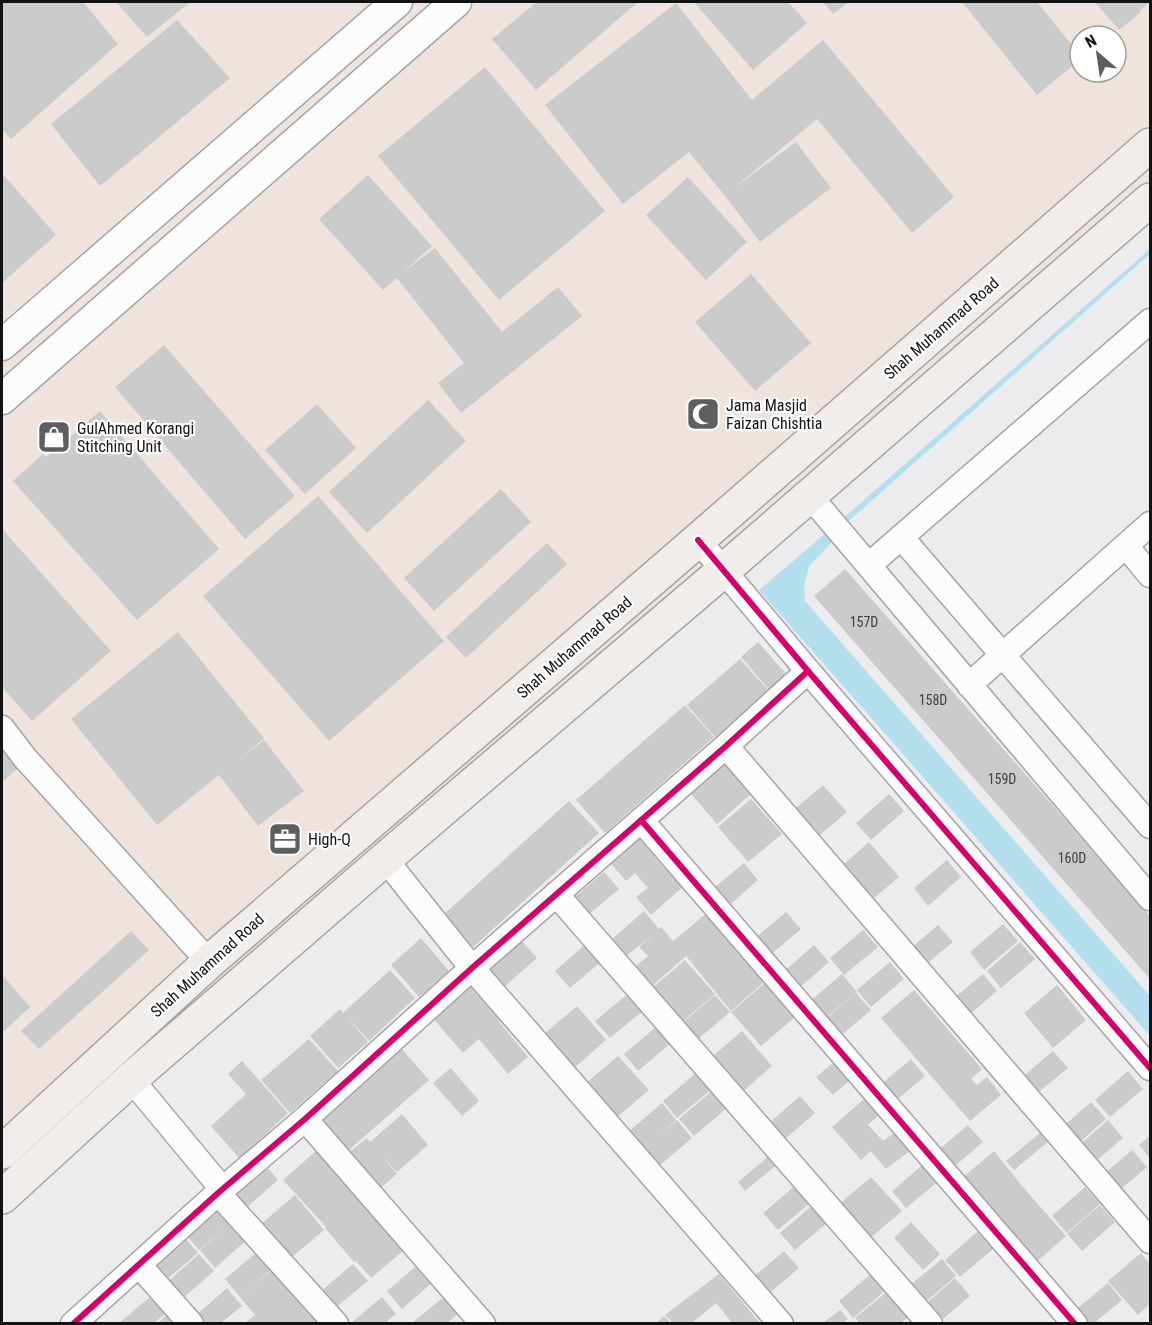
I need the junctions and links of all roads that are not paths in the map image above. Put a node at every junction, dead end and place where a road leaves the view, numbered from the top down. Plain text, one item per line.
1 (397, 2) edge
2 (456, 2) edge
3 (1150, 145) edge
4 (1150, 200) edge
5 (1150, 321) edge
6 (2, 345) edge
7 (2, 399) edge
8 (816, 504) junction
9 (1150, 524) edge
10 (901, 537) junction
11 (698, 540) junction
12 (1126, 546) junction
13 (869, 565) junction
14 (723, 570) junction
15 (1150, 575) edge
16 (1003, 655) junction
17 (808, 671) junction
18 (969, 685) junction
19 (2, 728) edge
20 (726, 746) junction
21 (641, 820) junction
22 (1150, 826) edge
23 (385, 859) junction
24 (556, 894) junction
25 (1150, 898) edge
26 (209, 962) junction
27 (472, 968) junction
28 (1150, 1068) edge
29 (131, 1079) junction
30 (305, 1119) junction
31 (2, 1152) edge
32 (221, 1192) junction
33 (2, 1197) edge
34 (1150, 1242) edge
35 (140, 1265) junction
36 (73, 1323) edge
37 (191, 1323) edge
38 (336, 1323) edge
39 (483, 1323) edge
40 (781, 1323) edge
41 (930, 1323) edge
42 (1075, 1323) edge

1 - 6 street
2 - 7 street
3 - 11 main road, Shah Muhammad Road
4 - 8 main road
5 - 10 street
8 - 13 street
8 - 14 main road
9 - 12 street
10 - 13 street
10 - 16 street
11 - 14 street
11 - 26 main road, Shah Muhammad Road
12 - 15 street
12 - 16 street
13 - 18 street
14 - 17 street
14 - 23 main road
16 - 18 street
16 - 22 street
17 - 20 street
17 - 28 street
18 - 25 street
19 - 26 street
20 - 21 street
20 - 34 street
21 - 24 street
21 - 42 street
23 - 27 street
23 - 29 main road
24 - 27 street
24 - 41 street
26 - 31 main road, Shah Muhammad Road
27 - 30 street
27 - 40 street
29 - 32 street
29 - 33 main road
30 - 32 street
30 - 39 street
32 - 35 street
32 - 38 street
35 - 36 street
35 - 37 street

